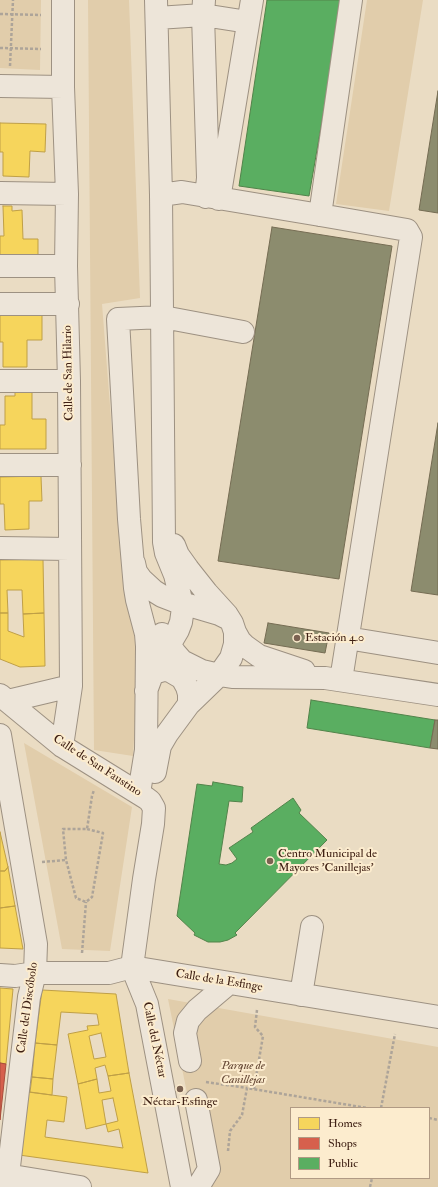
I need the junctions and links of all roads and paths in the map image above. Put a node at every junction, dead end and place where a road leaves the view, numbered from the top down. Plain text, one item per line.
1 (13, 0) edge
2 (63, 0) edge
3 (252, 0) edge
4 (351, 0) edge
5 (203, 8) edge
6 (156, 9) edge
7 (0, 14) edge
8 (12, 15) junction
9 (41, 15) dead end
10 (248, 22) junction
11 (0, 48) edge
12 (11, 48) junction
13 (41, 49) dead end
14 (5, 77) edge
15 (63, 87) junction
16 (0, 193) edge
17 (67, 194) junction
18 (161, 194) junction
19 (213, 198) junction
20 (320, 215) junction
21 (0, 266) edge
22 (66, 266) junction
23 (0, 304) edge
24 (68, 304) junction
25 (163, 317) junction
26 (243, 332) dead end
27 (0, 380) edge
28 (69, 381) junction
29 (70, 465) junction
30 (0, 466) edge
31 (164, 522) junction
32 (0, 548) edge
33 (70, 549) junction
34 (133, 560) junction
35 (135, 588) junction
36 (182, 603) junction
37 (233, 628) junction
38 (347, 638) junction
39 (169, 645) junction
40 (438, 653) edge
41 (219, 675) junction
42 (333, 679) junction
43 (148, 684) junction
44 (71, 686) junction
45 (438, 695) edge
46 (4, 698) edge
47 (189, 704) junction
48 (0, 735) edge
49 (62, 746) junction
50 (103, 772) junction
51 (145, 797) junction
52 (87, 829) junction
53 (86, 902) junction
54 (312, 927) dead end
55 (82, 957) dead end
56 (132, 967) junction
57 (35, 973) junction
58 (0, 975) edge
59 (229, 983) junction
60 (301, 995) junction
61 (257, 1010) dead end
62 (438, 1017) edge
63 (395, 1034) dead end
64 (190, 1061) dead end
65 (247, 1088) junction
66 (254, 1089) junction
67 (199, 1091) joint
68 (361, 1107) edge
69 (381, 1107) edge
70 (227, 1152) dead end
71 (6, 1179) edge
72 (80, 1187) edge
73 (182, 1187) edge
74 (198, 1187) edge

1 - 8 path
2 - 15 street, Calle de San Hilario
3 - 10 street
4 - 20 street
5 - 6 street
5 - 10 street
5 - 19 street
6 - 18 street
7 - 8 path
8 - 9 path
8 - 12 path
10 - 19 street
11 - 12 path
12 - 13 path
12 - 14 path
14 - 15 street
15 - 17 street, Calle de San Hilario
16 - 17 street
17 - 22 street, Calle de San Hilario
18 - 19 street
18 - 25 street
19 - 20 street
20 - 38 street
21 - 22 street
22 - 24 street, Calle de San Hilario
23 - 24 street
24 - 28 street, Calle de San Hilario
25 - 26 street
25 - 31 street
25 - 34 street
27 - 28 street
28 - 29 street, Calle de San Hilario
29 - 30 street
29 - 33 street, Calle de San Hilario
31 - 36 street
31 - 37 street
32 - 33 street
33 - 44 street, Calle de San Hilario
34 - 35 street
34 - 36 street
35 - 39 street
35 - 43 street
36 - 37 street
36 - 39 street
37 - 41 street
37 - 42 street
38 - 40 street
38 - 42 street
39 - 41 street
39 - 43 street
41 - 42 street
41 - 47 street
42 - 45 street
43 - 47 street
43 - 51 street
44 - 46 street, Calle de San Faustino
44 - 49 street, Calle de San Hilario
46 - 49 street, Calle de San Faustino
47 - 51 street
48 - 57 street, Calle del Discóbolo
49 - 50 street, Calle de San Faustino
50 - 51 street, Calle de San Faustino
50 - 52 path
51 - 56 street, Calle del Néctar
52 - 53 path
52 - 53 path
53 - 55 path
54 - 60 street
56 - 57 street, Calle de la Esfinge
56 - 59 street, Calle de la Esfinge
56 - 73 street, Calle del Néctar
57 - 58 street, Calle de la Esfinge
57 - 71 street, Calle del Discóbolo
59 - 60 street, Calle de la Esfinge
59 - 64 street
60 - 62 street, Calle de la Esfinge
61 - 66 path
63 - 69 path
65 - 66 path
65 - 67 path
65 - 70 path
66 - 68 path
67 - 74 street
71 - 72 street

